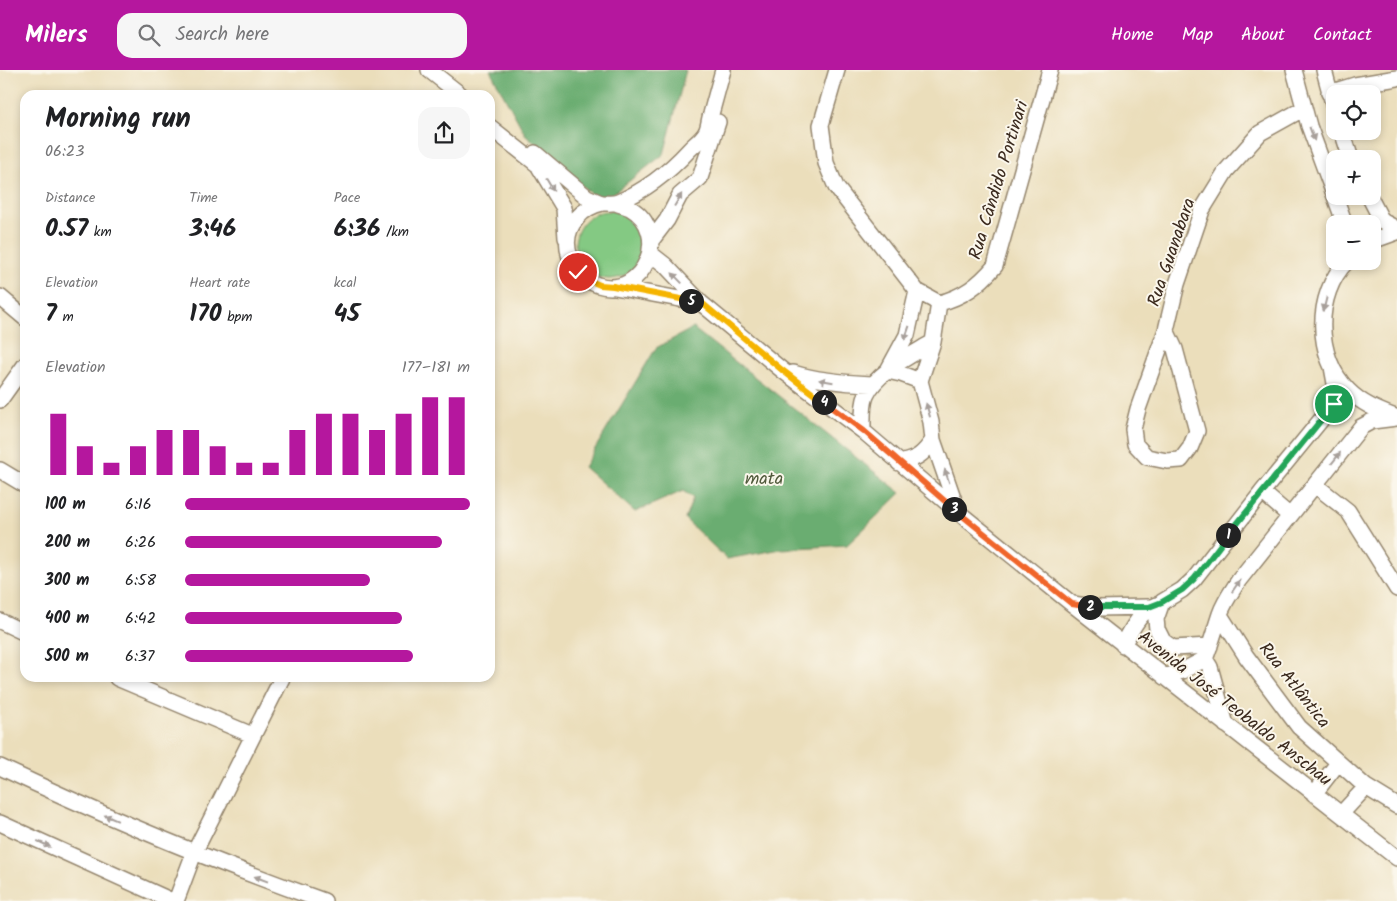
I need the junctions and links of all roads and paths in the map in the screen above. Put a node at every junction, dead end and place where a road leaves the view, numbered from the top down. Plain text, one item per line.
1 (418, 70) edge
2 (428, 70) edge
3 (723, 70) edge
4 (734, 70) edge
5 (837, 70) edge
6 (1050, 70) edge
7 (1294, 70) edge
8 (1324, 70) edge
9 (1397, 78) edge
10 (1327, 85) edge
11 (1355, 85) edge
12 (443, 90) edge
13 (454, 90) edge
14 (1304, 109) junction
15 (495, 122) edge
16 (495, 131) edge
17 (608, 203) junction
18 (1374, 205) edge
19 (1342, 215) edge
20 (1397, 230) edge
21 (1381, 237) edge
22 (567, 246) junction
23 (651, 247) junction
24 (1340, 270) edge
25 (613, 286) junction
26 (917, 291) junction
27 (0, 297) edge
28 (702, 303) junction
29 (939, 303) junction
30 (20, 314) edge
31 (1166, 330) junction
32 (933, 342) junction
33 (1332, 367) junction
34 (782, 370) junction
35 (887, 371) junction
36 (20, 372) edge
37 (920, 381) junction
38 (872, 384) junction
39 (0, 400) edge
40 (1396, 418) edge
41 (864, 431) junction
42 (933, 440) junction
43 (900, 463) junction
44 (0, 470) edge
45 (20, 482) edge
46 (1315, 485) junction
47 (1262, 492) junction
48 (958, 512) junction
49 (1290, 516) junction
50 (1397, 589) edge
51 (1072, 604) junction
52 (1155, 605) junction
53 (1220, 615) junction
54 (0, 621) edge
55 (20, 631) edge
56 (1124, 645) junction
57 (1208, 653) junction
58 (1164, 676) junction
59 (138, 682) edge
60 (280, 682) edge
61 (1226, 725) junction
62 (252, 735) junction
63 (1338, 763) junction
64 (0, 767) edge
65 (1366, 787) junction
66 (1314, 794) junction
67 (1397, 806) edge
68 (1341, 814) junction
69 (0, 823) edge
70 (194, 853) junction
71 (1397, 858) edge
72 (172, 901) edge
73 (176, 901) edge
74 (324, 901) edge

1 - 12 street
2 - 13 street
3 - 17 street
23 -> 4 street
5 - 26 street
6 - 29 street, Rua Cândido Portinari
7 - 14 street
8 - 10 street
9 - 11 street
14 -> 19 street
14 - 31 street, Rua Guanabara
15 - 17 street
16 -> 22 street
17 - 22 street
17 - 23 street
18 - 20 street
20 - 21 street
22 - 25 street
23 - 25 street
28 -> 23 street
24 -> 33 street
25 - 28 street, Avenida José Teobaldo Anschau
26 - 29 street
26 -> 35 street
27 - 30 street
28 - 34 street, Avenida José Teobaldo Anschau
29 - 32 street
31 - 31 street, Rua Guanabara
32 - 35 street
32 - 37 street
33 - 40 street
33 - 47 street
38 -> 34 street
34 - 41 street, Avenida José Teobaldo Anschau
35 - 37 street
35 - 38 street
36 - 39 street
42 -> 37 street
38 - 41 street
46 -> 40 street
41 - 43 street, Avenida José Teobaldo Anschau
42 - 43 street
48 -> 42 street
43 - 48 street, Avenida José Teobaldo Anschau
44 - 45 street
46 - 49 street
46 - 50 street
47 - 49 street
47 - 52 street
48 - 51 street, Avenida José Teobaldo Anschau
53 -> 49 street
51 - 52 street
51 - 56 street, Avenida José Teobaldo Anschau
52 - 56 street
52 - 57 street
53 - 57 street
53 - 63 street, Rua Atlântica
54 - 55 street
56 - 58 street, Avenida José Teobaldo Anschau
57 - 58 street
57 - 61 street
58 - 61 street, Avenida José Teobaldo Anschau
59 - 62 street
60 - 62 street
61 - 66 street, Avenida José Teobaldo Anschau
62 - 70 street
63 - 65 street, Rua Atlântica
63 - 66 street
70 -> 64 street
65 - 67 street, Rua Atlântica
65 - 68 street
66 - 68 street, Avenida José Teobaldo Anschau
68 - 71 street, Avenida José Teobaldo Anschau
69 -> 72 street
70 - 73 street
74 -> 70 street

